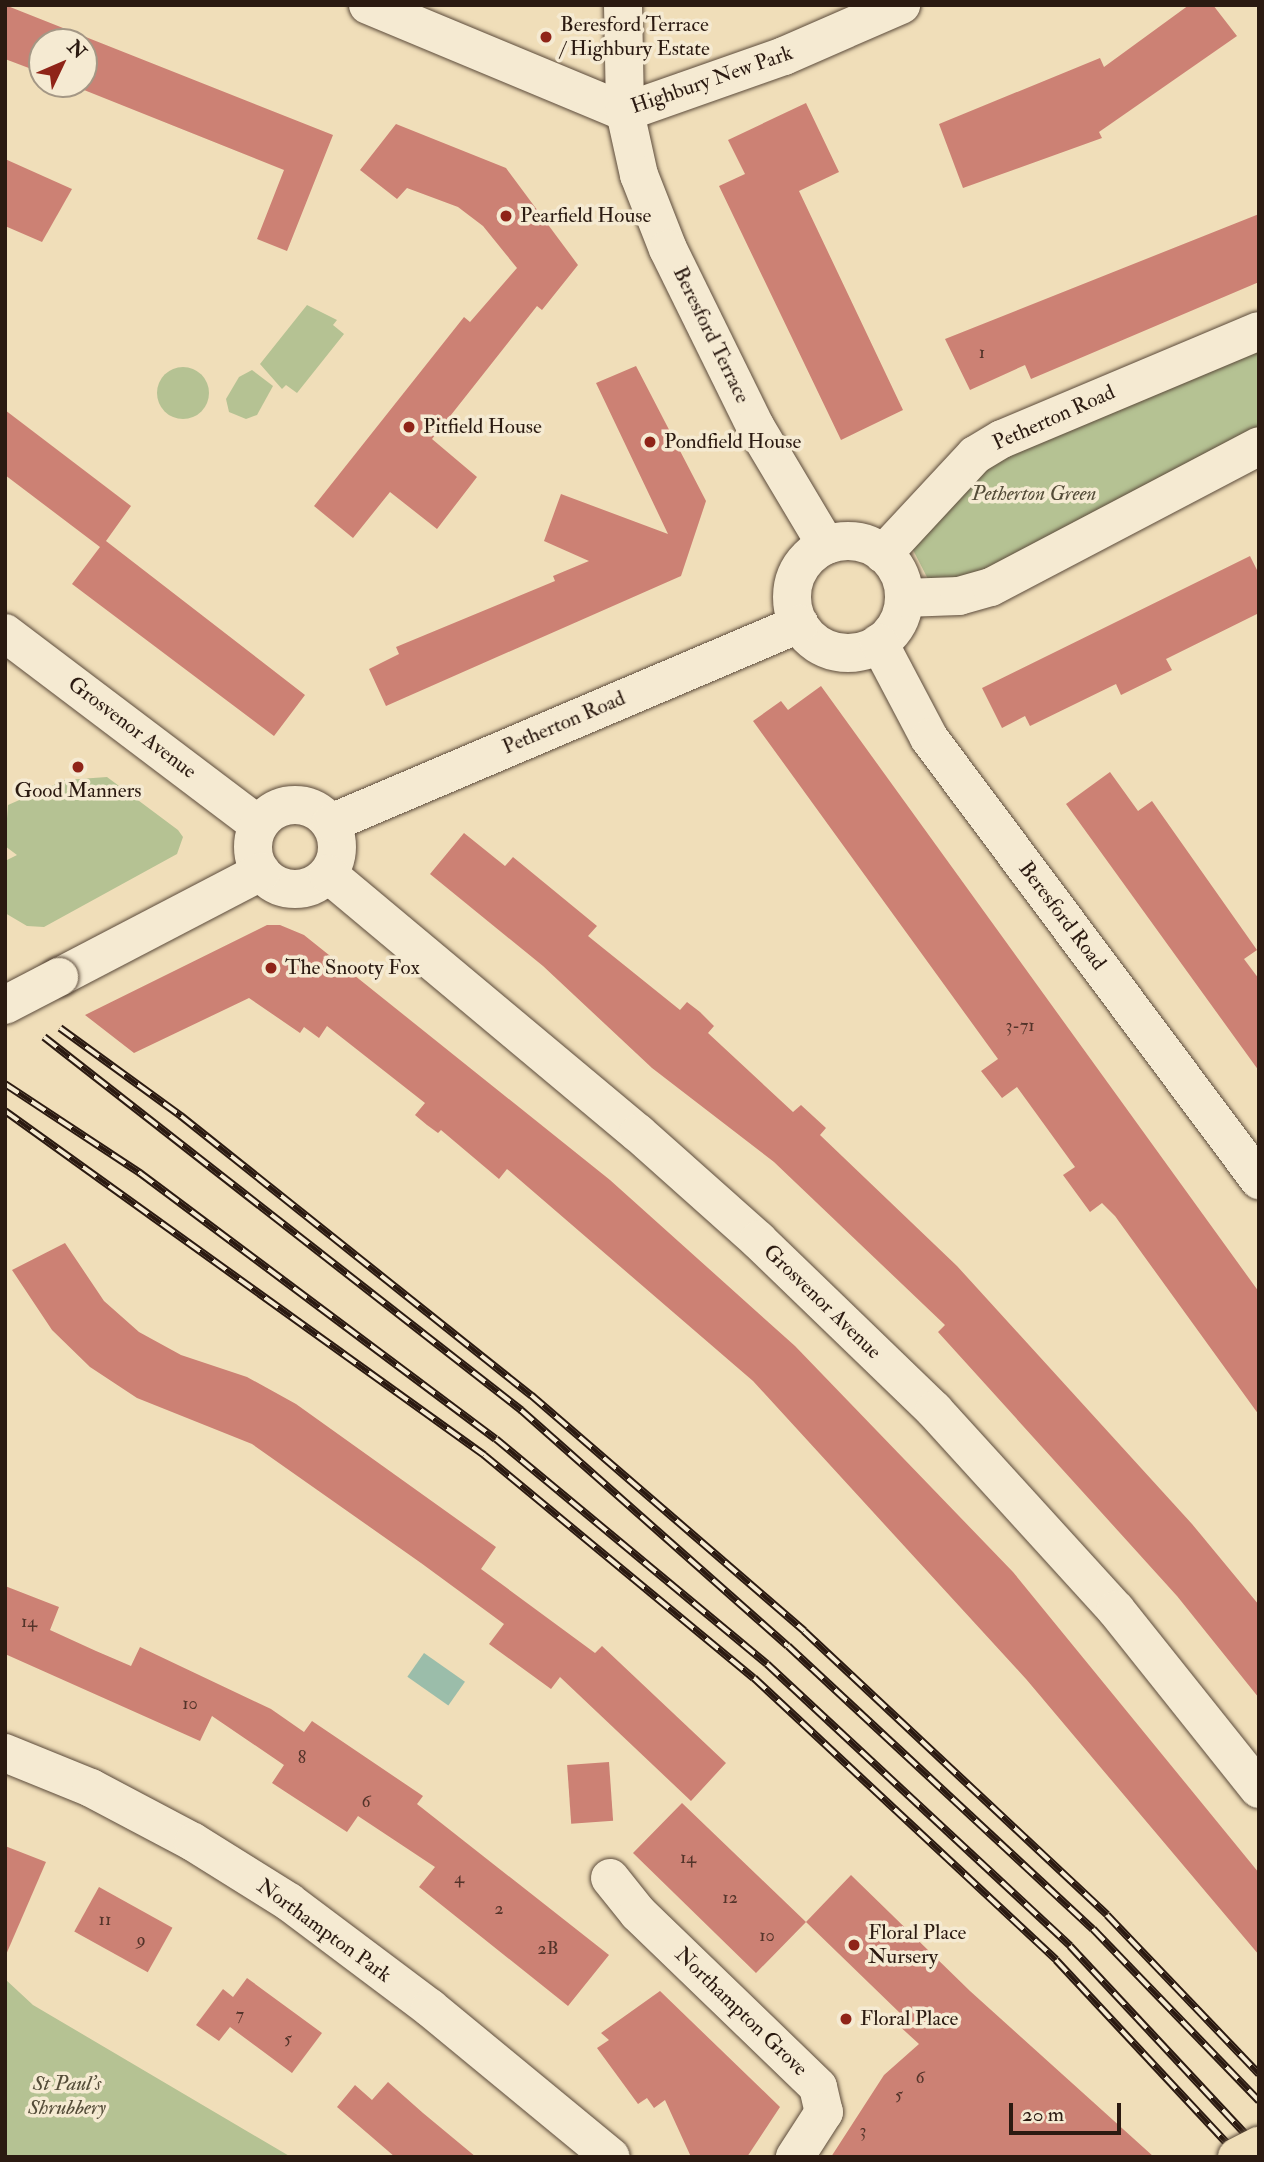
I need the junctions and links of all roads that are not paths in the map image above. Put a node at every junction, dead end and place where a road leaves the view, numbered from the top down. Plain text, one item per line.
1 (368, 5) edge
2 (623, 5) edge
3 (901, 5) edge
4 (625, 112) junction
5 (1259, 331) edge
6 (1254, 458) edge
7 (826, 545) junction
8 (883, 554) junction
9 (905, 598) junction
10 (799, 624) junction
11 (5, 633) edge
12 (879, 643) junction
13 (331, 823) junction
14 (258, 825) junction
15 (261, 873) junction
16 (328, 874) junction
17 (5, 1005) edge
18 (1259, 1180) edge
19 (5, 1753) edge
20 (1259, 1789) edge
21 (610, 1878) dead end
22 (1259, 2146) edge
23 (611, 2157) edge
24 (795, 2157) edge
25 (1237, 2157) edge

1 - 4 street, Highbury New Park
2 - 4 street, Beresford Terrace
3 - 4 street, Highbury New Park
4 - 7 street, Beresford Terrace
5 - 8 street, Petherton Road
6 - 9 street
7 - 8 street
7 - 10 street
8 - 9 street
9 - 12 street
10 - 12 street
10 - 13 street, Petherton Road
11 - 14 street, Grosvenor Avenue
12 - 18 street, Beresford Road
13 - 14 street
13 - 16 street
14 - 15 street
15 - 16 street
15 - 17 street, bridge
16 - 20 street, Grosvenor Avenue
19 - 23 street, Northampton Park
21 - 24 street, Northampton Grove
22 - 25 main road, bridge

